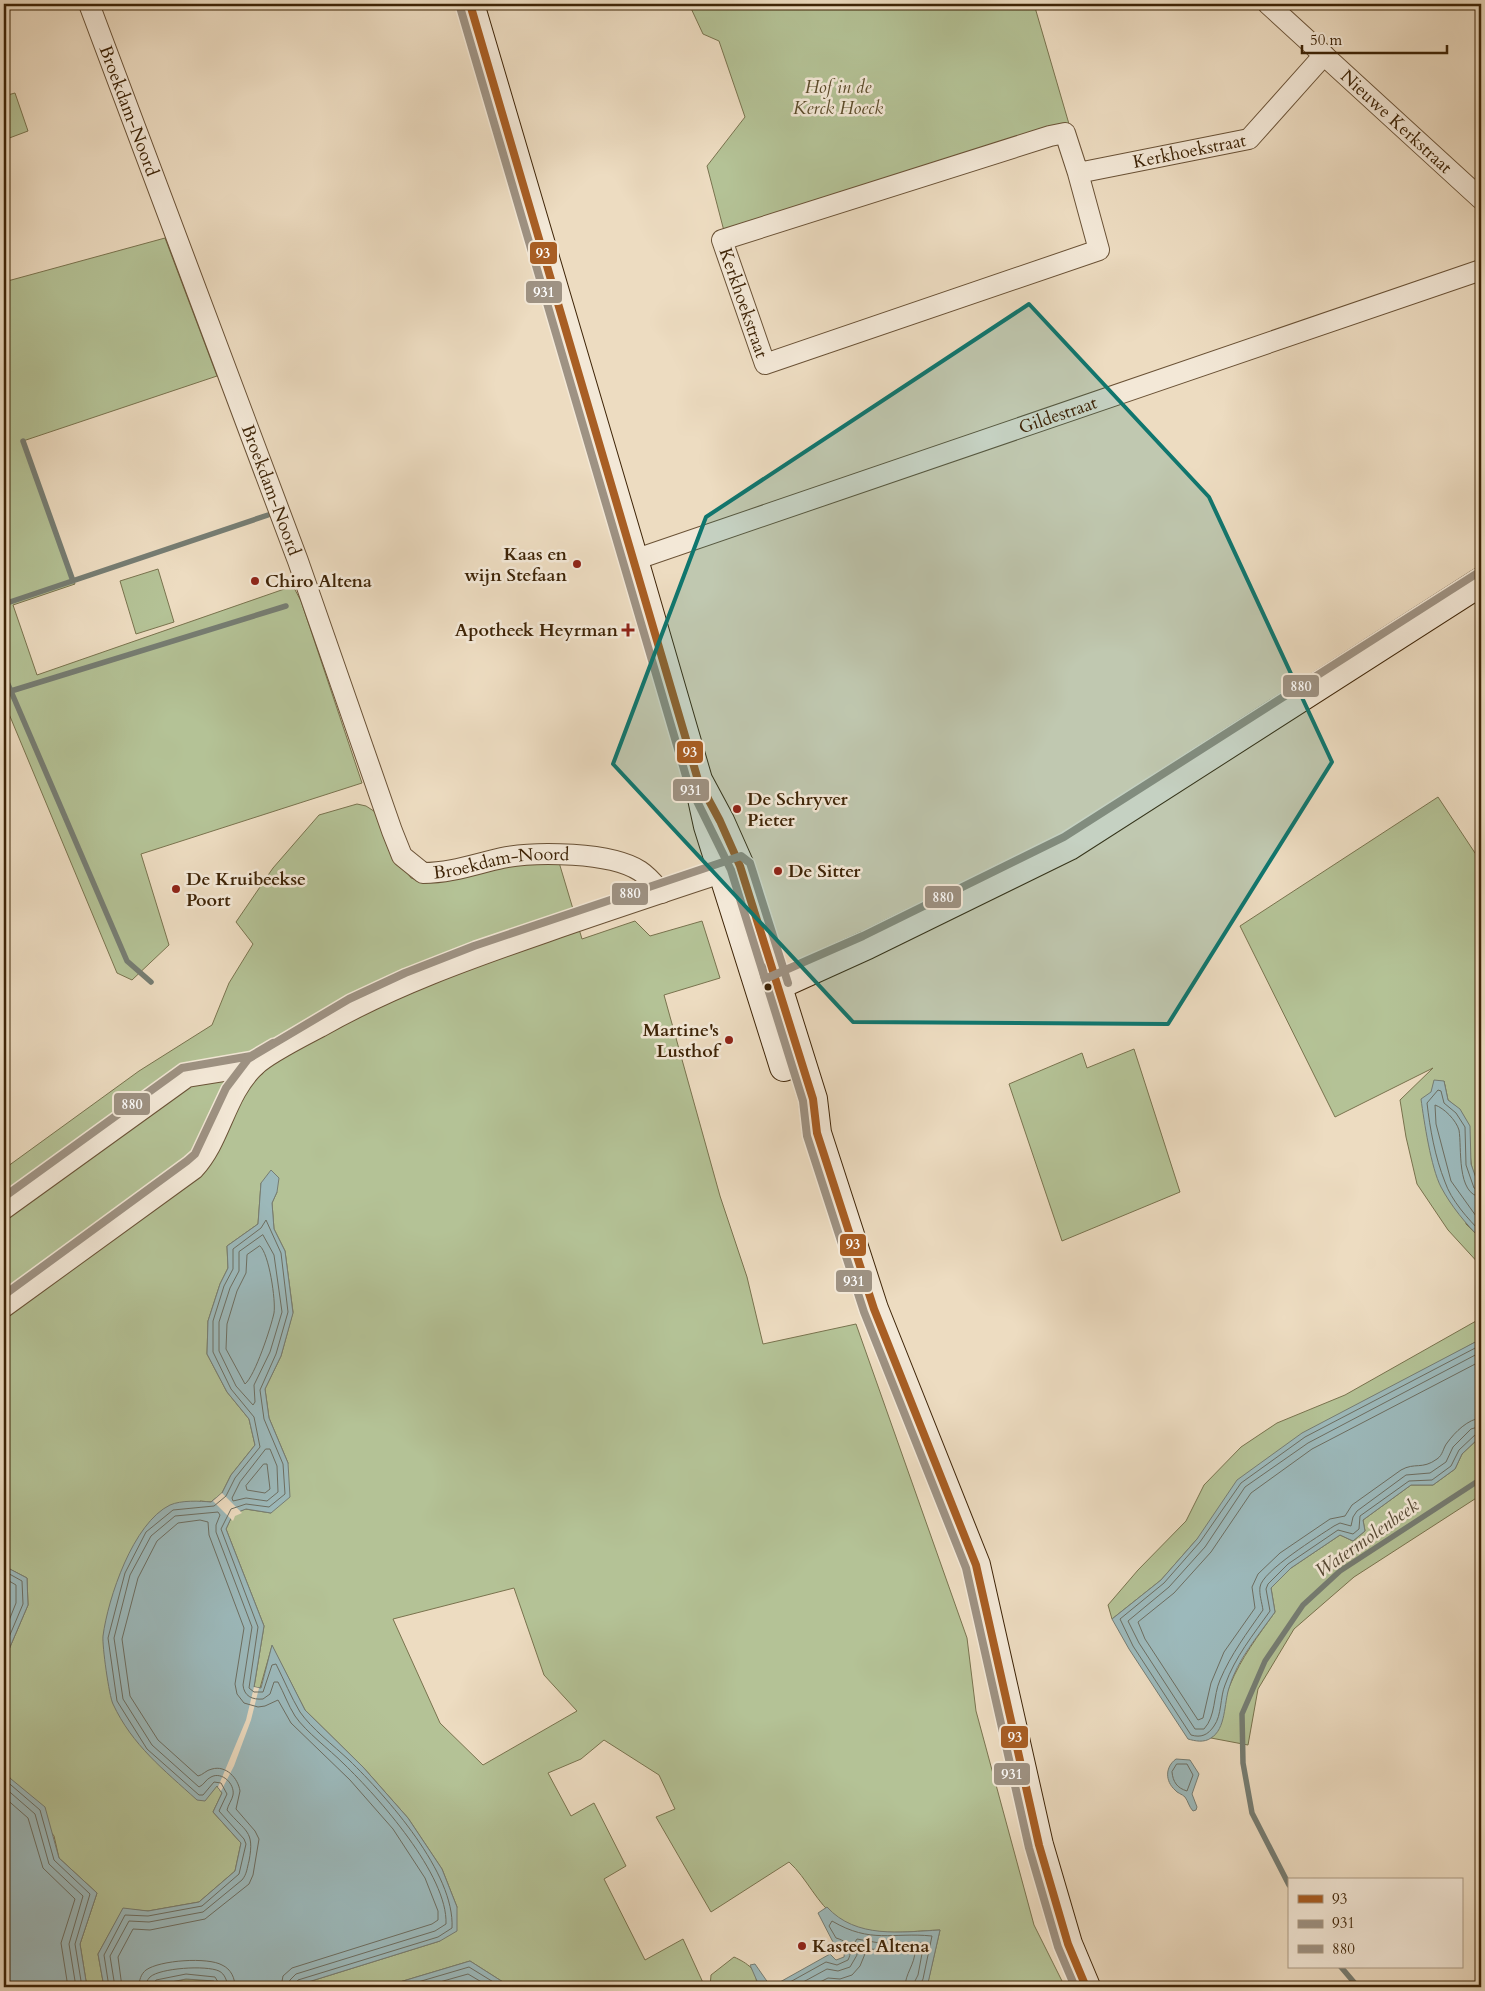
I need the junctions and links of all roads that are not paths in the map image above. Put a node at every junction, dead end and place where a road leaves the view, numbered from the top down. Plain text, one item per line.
1 (89, 4) edge
2 (470, 4) edge
3 (1268, 4) edge
4 (1324, 55) junction
5 (1078, 173) junction
6 (1481, 198) edge
7 (1481, 270) edge
8 (634, 560) junction
9 (1481, 582) edge
10 (731, 869) junction
11 (662, 893) junction
12 (768, 990) junction
13 (255, 1066) junction
14 (4, 1210) edge
15 (4, 1308) edge
16 (1086, 1987) edge

1 - 11 street, Broekdam-Noord
2 - 8 main road
3 - 4 street, Nieuwe Kerkstraat
4 - 5 street, Kerkhoekstraat
4 - 6 street, Nieuwe Kerkstraat
5 - 5 street, Kerkhoekstraat
7 - 8 street, Gildestraat
8 - 10 main road
9 - 12 main road
10 - 11 street
10 - 12 main road
11 - 13 street
12 - 16 main road
13 - 14 street
13 - 15 street

